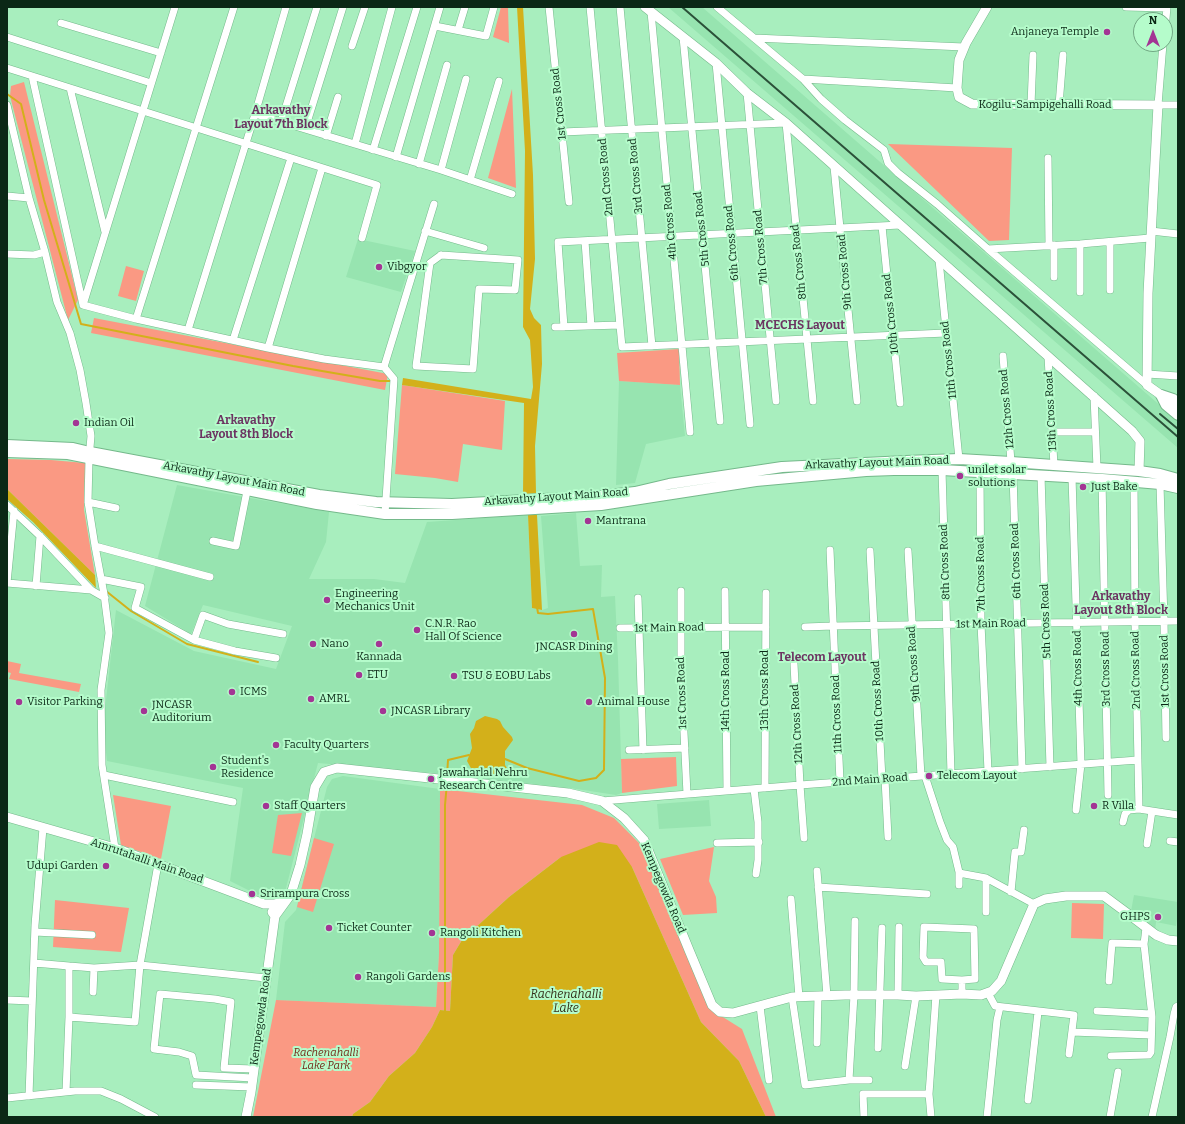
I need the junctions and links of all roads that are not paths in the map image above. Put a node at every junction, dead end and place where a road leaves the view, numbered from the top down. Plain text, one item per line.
1 (175, 7) edge
2 (234, 7) edge
3 (286, 7) edge
4 (317, 7) edge
5 (343, 7) edge
6 (365, 7) edge
7 (392, 7) edge
8 (417, 7) edge
9 (440, 7) edge
10 (465, 7) edge
11 (494, 7) edge
12 (549, 7) edge
13 (590, 7) edge
14 (620, 7) edge
15 (717, 7) edge
16 (987, 7) edge
17 (1126, 7) edge
18 (1167, 8) edge
19 (648, 10) edge
20 (61, 23) dead end
21 (435, 26) junction
22 (458, 30) junction
23 (7, 37) edge
24 (683, 37) junction
25 (754, 38) junction
26 (352, 46) dead end
27 (964, 47) junction
28 (1163, 52) edge
29 (161, 53) junction
30 (1033, 55) dead end
31 (1062, 55) dead end
32 (716, 63) junction
33 (447, 65) dead end
34 (7, 68) edge
35 (32, 76) junction
36 (466, 79) dead end
37 (803, 79) junction
38 (499, 81) dead end
39 (152, 83) junction
40 (70, 88) junction
41 (957, 88) junction
42 (747, 93) junction
43 (338, 97) dead end
44 (7, 105) edge
45 (1031, 105) junction
46 (1059, 105) junction
47 (1158, 105) junction
48 (1178, 105) edge
49 (143, 111) junction
50 (255, 114) junction
51 (281, 122) junction
52 (786, 123) junction
53 (750, 125) junction
54 (721, 126) junction
55 (692, 127) junction
56 (196, 128) junction
57 (662, 128) junction
58 (305, 129) junction
59 (632, 129) junction
60 (601, 130) junction
61 (562, 132) junction
62 (326, 136) junction
63 (245, 144) junction
64 (355, 144) junction
65 (373, 150) junction
66 (396, 156) junction
67 (290, 158) junction
68 (1048, 158) dead end
69 (419, 164) junction
70 (834, 167) junction
71 (322, 168) junction
72 (441, 170) junction
73 (470, 180) junction
74 (512, 194) dead end
75 (7, 196) edge
76 (29, 198) junction
77 (569, 202) dead end
78 (434, 204) dead end
79 (900, 225) junction
80 (882, 226) junction
81 (840, 228) junction
82 (796, 230) junction
83 (426, 231) junction
84 (760, 232) junction
85 (105, 233) junction
86 (732, 233) junction
87 (1178, 234) edge
88 (702, 235) junction
89 (1150, 235) junction
90 (672, 236) junction
91 (362, 238) dead end
92 (642, 238) junction
93 (612, 239) junction
94 (585, 241) junction
95 (1110, 242) junction
96 (1080, 244) junction
97 (1052, 246) junction
98 (484, 248) dead end
99 (988, 249) junction
100 (45, 252) junction
101 (7, 254) edge
102 (417, 259) junction
103 (939, 260) junction
104 (430, 263) junction
105 (1054, 277) dead end
106 (1110, 290) dead end
107 (1080, 292) dead end
108 (83, 305) junction
109 (136, 318) junction
110 (620, 325) junction
111 (591, 326) junction
112 (556, 327) dead end
113 (564, 327) junction
114 (188, 330) junction
115 (946, 333) junction
116 (893, 336) junction
117 (851, 337) junction
118 (807, 339) junction
119 (233, 340) junction
120 (770, 341) junction
121 (742, 342) junction
122 (713, 343) junction
123 (682, 344) junction
124 (652, 346) junction
125 (268, 348) junction
126 (1003, 356) dead end
127 (1048, 356) junction
128 (384, 367) junction
129 (1147, 374) junction
130 (1178, 376) edge
131 (1147, 385) junction
132 (1161, 395) joint
133 (1094, 396) junction
134 (776, 401) dead end
135 (813, 401) dead end
136 (857, 401) dead end
137 (1172, 402) edge
138 (900, 403) dead end
139 (1178, 415) edge
140 (720, 421) dead end
141 (750, 424) dead end
142 (690, 432) dead end
143 (1052, 432) junction
144 (1095, 432) junction
145 (7, 445) edge
146 (7, 452) edge
147 (89, 455) junction
148 (959, 460) junction
149 (1011, 462) junction
150 (1054, 466) junction
151 (1097, 468) junction
152 (942, 470) junction
153 (1139, 471) junction
154 (980, 472) junction
155 (1013, 474) junction
156 (1041, 475) junction
157 (755, 476) junction
158 (1072, 477) junction
159 (1102, 479) junction
160 (1178, 479) edge
161 (1134, 482) junction
162 (1160, 484) junction
163 (1178, 488) edge
164 (247, 491) junction
165 (88, 502) junction
166 (385, 502) junction
167 (7, 505) edge
168 (520, 505) junction
169 (116, 508) dead end
170 (14, 511) junction
171 (385, 514) junction
172 (40, 536) junction
173 (213, 541) dead end
174 (95, 546) junction
175 (830, 550) dead end
176 (870, 551) dead end
177 (908, 551) dead end
178 (210, 577) dead end
179 (101, 580) junction
180 (7, 583) edge
181 (36, 586) junction
182 (91, 590) junction
183 (681, 591) dead end
184 (725, 591) dead end
185 (766, 593) dead end
186 (104, 596) junction
187 (638, 598) dead end
188 (1164, 621) junction
189 (1178, 621) edge
190 (1077, 622) junction
191 (1105, 622) junction
192 (1135, 622) junction
193 (1018, 623) junction
194 (1046, 623) junction
195 (947, 624) junction
196 (981, 624) junction
197 (874, 625) junction
198 (911, 625) junction
199 (766, 626) junction
200 (833, 626) junction
201 (726, 627) junction
202 (805, 627) dead end
203 (620, 628) dead end
204 (640, 628) junction
205 (681, 628) junction
206 (283, 634) dead end
207 (194, 640) junction
208 (276, 658) dead end
209 (794, 664) dead end
210 (1166, 738) dead end
211 (685, 748) junction
212 (629, 750) dead end
213 (643, 750) junction
214 (1138, 760) junction
215 (1108, 762) junction
216 (1080, 764) junction
217 (1050, 767) junction
218 (1022, 769) junction
219 (988, 771) junction
220 (951, 774) junction
221 (104, 775) junction
222 (923, 776) junction
223 (883, 779) junction
224 (840, 782) junction
225 (800, 785) junction
226 (765, 788) junction
227 (754, 789) junction
228 (727, 791) junction
229 (687, 794) junction
230 (1108, 795) dead end
231 (233, 802) dead end
232 (602, 802) junction
233 (1139, 809) junction
234 (1076, 810) dead end
235 (1152, 811) junction
236 (1178, 815) edge
237 (7, 816) edge
238 (1123, 822) dead end
239 (44, 828) junction
240 (1024, 830) dead end
241 (888, 837) dead end
242 (804, 838) dead end
243 (759, 842) junction
244 (717, 843) dead end
245 (1147, 844) dead end
246 (115, 848) junction
247 (158, 864) junction
248 (817, 871) dead end
249 (959, 873) junction
250 (756, 874) dead end
251 (986, 878) junction
252 (959, 885) dead end
253 (818, 886) junction
254 (1011, 892) junction
255 (927, 894) dead end
256 (791, 899) dead end
257 (286, 902) junction
258 (264, 904) junction
259 (1034, 904) junction
260 (986, 912) dead end
261 (275, 916) junction
262 (855, 921) dead end
263 (899, 927) dead end
264 (882, 928) dead end
265 (1146, 928) junction
266 (35, 932) junction
267 (92, 935) dead end
268 (1178, 941) edge
269 (1144, 944) junction
270 (34, 963) junction
271 (140, 965) junction
272 (69, 966) junction
273 (94, 968) junction
274 (266, 978) junction
275 (959, 980) junction
276 (1109, 981) dead end
277 (93, 992) dead end
278 (959, 994) junction
279 (985, 994) junction
280 (854, 995) junction
281 (880, 995) junction
282 (898, 995) junction
283 (936, 995) junction
284 (822, 996) junction
285 (916, 996) junction
286 (795, 997) junction
287 (7, 1000) edge
288 (32, 1001) junction
289 (760, 1006) junction
290 (1178, 1006) edge
291 (1000, 1007) junction
292 (1096, 1011) dead end
293 (1038, 1012) junction
294 (1151, 1014) junction
295 (69, 1017) junction
296 (1072, 1032) junction
297 (1151, 1035) junction
298 (817, 1043) dead end
299 (878, 1048) dead end
300 (1069, 1054) dead end
301 (1111, 1056) dead end
302 (905, 1066) dead end
303 (224, 1068) junction
304 (1118, 1072) dead end
305 (223, 1077) junction
306 (253, 1078) junction
307 (769, 1080) dead end
308 (850, 1080) junction
309 (869, 1080) dead end
310 (196, 1085) dead end
311 (66, 1092) junction
312 (929, 1094) junction
313 (29, 1096) junction
314 (7, 1098) edge
315 (1028, 1100) dead end
316 (155, 1117) edge
317 (246, 1117) edge
318 (864, 1117) edge
319 (931, 1117) edge
320 (987, 1117) edge
321 (1110, 1117) edge
322 (1152, 1117) edge

1 - 29 street
2 - 56 street
3 - 50 street
4 - 51 street
5 - 58 street
6 - 26 street
7 - 64 street
8 - 65 street
9 - 21 street
10 - 22 street
11 - 22 street
12 - 61 street, 1st Cross Road
13 - 60 street, 2nd Cross Road
14 - 59 street, 3rd Cross Road
15 - 25 street
16 - 27 street
17 - 18 street
19 - 24 street
19 - 57 street, 4th Cross Road
20 - 29 street
21 - 22 street
21 - 66 street
23 - 39 street
24 - 32 street
24 - 55 street, 5th Cross Road
25 - 27 street
25 - 37 street
27 - 41 street
28 - 47 street
29 - 39 street
30 - 45 street
31 - 46 street
32 - 42 street
32 - 54 street, 6th Cross Road
33 - 69 street
34 - 35 street
35 - 40 street
35 - 108 street
36 - 72 street
37 - 41 street
37 - 99 street
38 - 73 street
39 - 49 street
40 - 49 street
40 - 85 street
41 - 45 street, Kogilu-Sampigehalli Road
42 - 52 street
42 - 53 street, 7th Cross Road
43 - 62 street
44 - 76 street
45 - 46 street, Kogilu-Sampigehalli Road
46 - 47 street, Kogilu-Sampigehalli Road
47 - 48 street
47 - 89 street
49 - 56 street
49 - 85 street
50 - 51 street
50 - 63 street
51 - 58 street
52 - 53 street
52 - 70 street
52 - 82 street, 8th Cross Road
53 - 54 street
53 - 84 street, 7th Cross Road
54 - 55 street
54 - 86 street, 6th Cross Road
55 - 57 street
55 - 88 street, 5th Cross Road
56 - 63 street
56 - 109 street
57 - 59 street
57 - 90 street, 4th Cross Road
58 - 62 street
59 - 60 street
59 - 92 street, 3rd Cross Road
60 - 61 street
60 - 93 street, 2nd Cross Road
61 - 77 street, 1st Cross Road
62 - 64 street
63 - 67 street
63 - 114 street
64 - 65 street
65 - 66 street
66 - 69 street
67 - 71 street
67 - 119 street
68 - 97 street
69 - 72 street
70 - 79 street
70 - 81 street, 9th Cross Road
71 - 91 street
71 - 125 street
72 - 73 street
73 - 74 street
75 - 76 street
76 - 100 street
78 - 83 street
79 - 80 street
79 - 103 street
80 - 81 street
80 - 116 street, 10th Cross Road
81 - 82 street
81 - 117 street, 9th Cross Road
82 - 84 street
82 - 118 street, 8th Cross Road
83 - 98 street
83 - 102 street
84 - 86 street
84 - 120 street, 7th Cross Road
85 - 108 street
86 - 88 street
86 - 121 street, 6th Cross Road
87 - 89 street
88 - 90 street
88 - 122 street, 5th Cross Road
89 - 95 street
89 - 129 street
90 - 92 street
90 - 123 street, 4th Cross Road
92 - 93 street
92 - 124 street, 3rd Cross Road
93 - 94 street
93 - 110 street, 2nd Cross Road
94 - 111 street
94 - 113 street
95 - 96 street
95 - 106 street
96 - 97 street
96 - 107 street
97 - 99 street
97 - 105 street
99 - 131 street
100 - 101 street
100 - 147 street
102 - 104 street
102 - 128 street
103 - 115 street, 11th Cross Road
103 - 127 street
104 - 104 street
108 - 109 street
109 - 114 street
110 - 111 street
110 - 124 street, 2nd Cross Road
111 - 113 street
112 - 113 street
114 - 119 street
115 - 116 street
115 - 148 street, 11th Cross Road
116 - 117 street
116 - 138 street, 10th Cross Road
117 - 118 street
117 - 136 street, 9th Cross Road
118 - 120 street
118 - 135 street, 8th Cross Road
119 - 125 street
120 - 121 street
120 - 134 street, 7th Cross Road
121 - 122 street
121 - 141 street, 6th Cross Road
122 - 123 street
122 - 140 street, 5th Cross Road
123 - 124 street
123 - 142 street, 4th Cross Road
125 - 128 street
126 - 149 street, 12th Cross Road
127 - 133 street
127 - 143 street, 13th Cross Road
128 - 166 street
129 - 130 street
129 - 131 street
131 - 132 street
132 - 137 main road
133 - 144 street
133 - 153 street
137 - 139 main road
143 - 144 street
143 - 150 street, 13th Cross Road
144 - 151 street
145 - 147 main road, Arkavathy Layout Main Road
146 - 147 main road, Arkavathy Layout Main Road
147 - 164 main road, Arkavathy Layout Main Road
147 - 165 street
147 - 166 main road, Arkavathy Layout Main Road
148 - 149 main road, Arkavathy Layout Main Road
148 - 157 main road, Arkavathy Layout Main Road
149 - 150 main road, Arkavathy Layout Main Road
150 - 151 main road, Arkavathy Layout Main Road
151 - 153 main road, Arkavathy Layout Main Road
152 - 154 main road, Arkavathy Layout Main Road
152 - 157 main road, Arkavathy Layout Main Road
152 - 195 street, 8th Cross Road
153 - 160 main road, Arkavathy Layout Main Road
153 - 161 main road
154 - 155 main road, Arkavathy Layout Main Road
154 - 196 street, 7th Cross Road
155 - 156 main road, Arkavathy Layout Main Road
155 - 193 street, 6th Cross Road
156 - 158 main road, Arkavathy Layout Main Road
156 - 194 street, 5th Cross Road
157 - 168 main road, Arkavathy Layout Main Road
158 - 159 main road, Arkavathy Layout Main Road
158 - 190 street, 4th Cross Road
159 - 161 main road, Arkavathy Layout Main Road
159 - 191 street, 3rd Cross Road
161 - 162 main road, Arkavathy Layout Main Road
161 - 192 street, 2nd Cross Road
162 - 163 main road, Arkavathy Layout Main Road
162 - 188 street, 1st Cross Road
164 - 171 main road, Arkavathy Layout Main Road
164 - 173 street
165 - 169 street
165 - 174 street
166 - 168 main road, Arkavathy Layout Main Road
166 - 171 street
167 - 170 street
168 - 171 main road, Arkavathy Layout Main Road
170 - 172 street
170 - 180 street
172 - 181 street
172 - 182 street
174 - 178 street
174 - 179 street
175 - 200 street, 11th Cross Road
176 - 197 street, 10th Cross Road
177 - 198 street, 9th Cross Road
179 - 186 street
179 - 207 street
180 - 181 street
181 - 182 street
182 - 186 street
183 - 205 street, 1st Cross Road
184 - 201 street, 14th Cross Road
185 - 199 street, 13th Cross Road
186 - 221 street
187 - 204 street
188 - 189 street, 1st Main Road
188 - 192 street, 1st Main Road
188 - 210 street, 1st Cross Road
190 - 191 street, 1st Main Road
190 - 194 street, 1st Main Road
190 - 216 street, 4th Cross Road
191 - 192 street, 1st Main Road
191 - 215 street, 3rd Cross Road
192 - 214 street, 2nd Cross Road
193 - 194 street, 1st Main Road
193 - 196 street, 1st Main Road
193 - 218 street, 6th Cross Road
194 - 217 street, 5th Cross Road
195 - 196 street, 1st Main Road
195 - 198 street, 1st Main Road
195 - 220 street, 8th Cross Road
196 - 219 street, 7th Cross Road
197 - 198 street, 1st Main Road
197 - 200 street, 1st Main Road
197 - 223 street, 10th Cross Road
198 - 222 street, 9th Cross Road
199 - 201 street, 1st Main Road
199 - 226 street, 13th Cross Road
200 - 202 street, 1st Main Road
200 - 224 street, 11th Cross Road
201 - 205 street, 1st Main Road
201 - 228 street, 14th Cross Road
203 - 204 street, 1st Main Road
204 - 205 street, 1st Main Road
204 - 213 street
205 - 211 street, 1st Cross Road
206 - 207 street
207 - 208 street
209 - 225 street, 12th Cross Road
211 - 213 street
211 - 229 street, 1st Cross Road
212 - 213 street
214 - 215 street, 2nd Main Road
214 - 233 street, 2nd Cross Road
215 - 216 street, 2nd Main Road
215 - 230 street, 3rd Cross Road
216 - 217 street, 2nd Main Road
216 - 234 street, 4th Cross Road
217 - 218 street, 2nd Main Road
218 - 219 street, 2nd Main Road
219 - 220 street, 2nd Main Road
220 - 222 street, 2nd Main Road
221 - 231 street
221 - 246 street
222 - 223 street, 2nd Main Road
222 - 249 street, 9th Cross Road
223 - 224 street, 2nd Main Road
223 - 241 street, 10th Cross Road
224 - 225 street, 2nd Main Road
225 - 226 street, 2nd Main Road
225 - 242 street, 12th Cross Road
226 - 227 street, 2nd Main Road
227 - 228 street, 2nd Main Road
227 - 243 street
228 - 229 street, 2nd Main Road
229 - 232 street, 2nd Main Road
232 - 257 street, Kempegowda Road
232 - 289 street, Kempegowda Road
233 - 235 street
233 - 238 street
235 - 236 street
235 - 245 street
237 - 239 street, Amrutahalli Main Road
239 - 246 street, Amrutahalli Main Road
239 - 266 street
240 - 254 street
243 - 244 street
243 - 250 street
246 - 247 street, Amrutahalli Main Road
247 - 258 street, Amrutahalli Main Road
247 - 271 street
248 - 253 street
249 - 251 street
249 - 252 street, 9th Cross Road
251 - 254 street
251 - 260 street
253 - 255 street
253 - 284 street
254 - 259 street
256 - 286 street
257 - 258 street, Amrutahalli Main Road
257 - 261 street, Kempegowda Road
258 - 261 street
259 - 265 street
259 - 279 street
261 - 274 street, Kempegowda Road
262 - 280 street
263 - 282 street
264 - 281 street
265 - 268 street
265 - 269 street
266 - 267 street
266 - 270 street
269 - 276 street
269 - 294 street
270 - 272 street
270 - 288 street
271 - 273 street
271 - 274 street
271 - 295 street
272 - 273 street
272 - 295 street
273 - 277 street
274 - 306 street, Kempegowda Road
275 - 275 street
275 - 278 street
278 - 279 street, Kempegowda Road
278 - 283 street, Kempegowda Road
279 - 291 street
280 - 281 street, Kempegowda Road
280 - 284 street, Kempegowda Road
280 - 308 street
281 - 282 street, Kempegowda Road
281 - 299 street
282 - 285 street, Kempegowda Road
283 - 285 street, Kempegowda Road
283 - 312 street
284 - 286 street, Kempegowda Road
284 - 298 street
285 - 302 street
286 - 289 street, Kempegowda Road
286 - 308 street
287 - 288 street
288 - 313 street
289 - 307 street
290 - 322 street
291 - 293 street
291 - 320 street
292 - 294 street
293 - 296 street
293 - 315 street
294 - 297 street
295 - 311 street
296 - 297 street
296 - 300 street
297 - 301 street
303 - 305 street
303 - 305 street
303 - 306 street
304 - 321 street
305 - 306 street
306 - 310 street
306 - 317 street, Kempegowda Road
308 - 309 street
311 - 313 street
311 - 316 street
312 - 318 street
312 - 319 street
313 - 314 street

